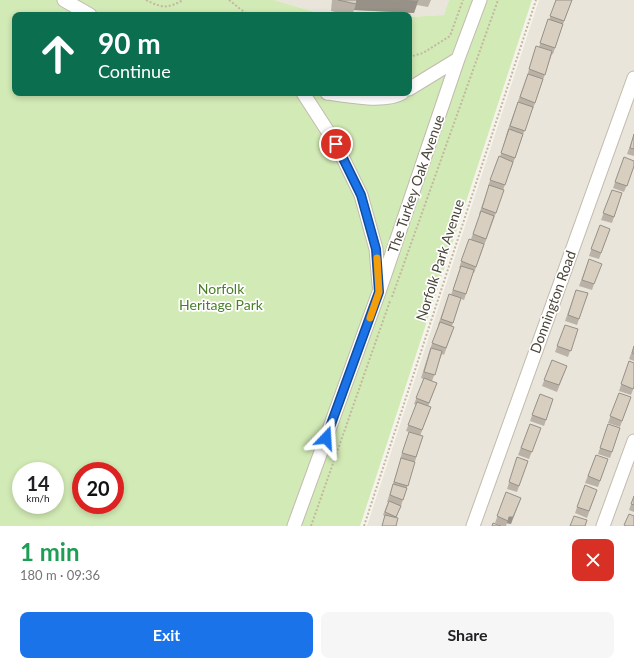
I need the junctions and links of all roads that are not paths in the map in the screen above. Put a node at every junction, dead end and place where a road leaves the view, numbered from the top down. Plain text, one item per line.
1 (64, 0) edge
2 (480, 0) edge
3 (85, 12) edge
4 (458, 59) junction
5 (634, 78) edge
6 (412, 87) edge
7 (305, 96) edge
8 (346, 96) edge
9 (398, 96) edge
10 (379, 292) junction
11 (634, 441) edge
12 (294, 526) edge
13 (473, 526) edge
14 (604, 526) edge

1 - 3 street
2 - 4 street, The Turkey Oak Avenue
4 - 6 street
4 - 10 street, The Turkey Oak Avenue
5 - 13 street, Donnington Road
7 - 10 street
8 - 9 street
10 - 12 street, The Turkey Oak Avenue
11 - 14 street

